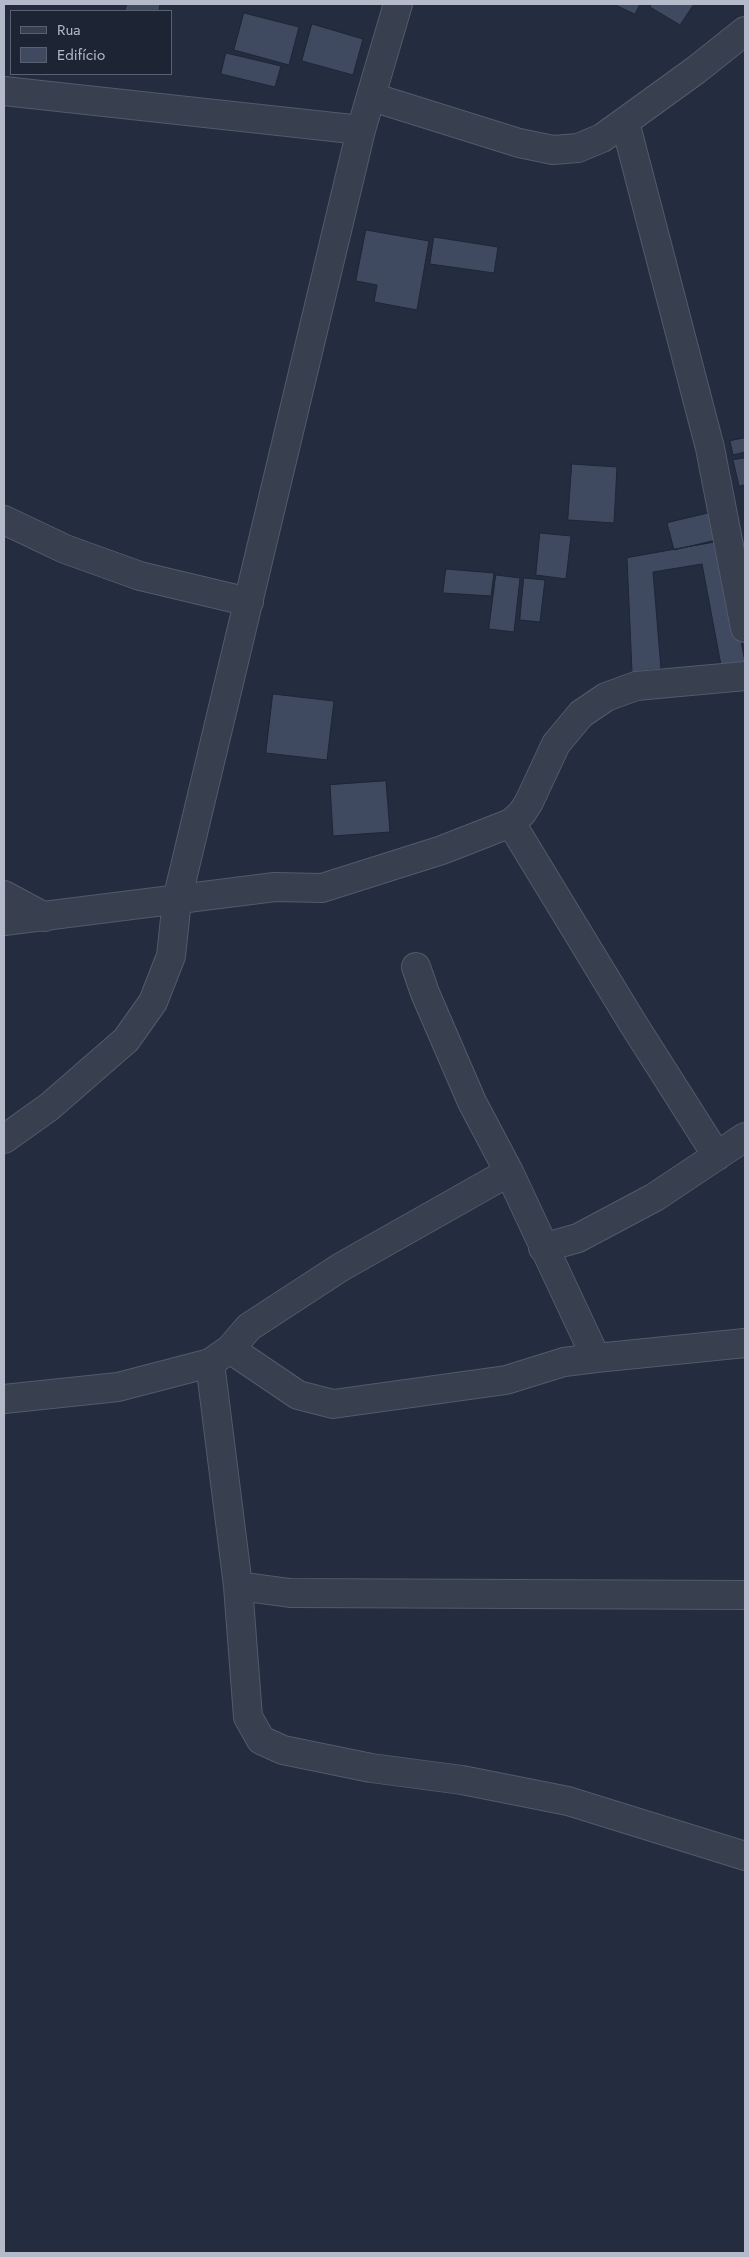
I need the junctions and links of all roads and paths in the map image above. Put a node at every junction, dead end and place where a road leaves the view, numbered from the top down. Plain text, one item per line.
1 (398, 4) edge
2 (745, 31) edge
3 (4, 91) edge
4 (372, 97) junction
5 (624, 122) junction
6 (361, 130) junction
7 (4, 520) edge
8 (249, 602) junction
9 (745, 628) edge
10 (745, 676) edge
11 (511, 823) junction
12 (4, 895) edge
13 (177, 900) junction
14 (45, 917) junction
15 (4, 921) edge
16 (416, 967) dead end
17 (745, 1137) edge
18 (4, 1139) edge
19 (717, 1156) junction
20 (509, 1172) junction
21 (543, 1248) junction
22 (745, 1343) edge
23 (220, 1356) junction
24 (596, 1358) junction
25 (4, 1399) edge
26 (238, 1586) junction
27 (745, 1595) edge
28 (745, 1856) edge

1 - 4 street
2 - 5 street
3 - 6 street
4 - 5 street
4 - 6 street
5 - 9 street
6 - 8 street
7 - 8 street
8 - 13 street
10 - 11 street
11 - 13 street
11 - 19 street
12 - 14 street
13 - 14 street
13 - 18 street
14 - 15 street
16 - 20 street
17 - 19 street
19 - 21 street
20 - 21 street
20 - 23 street
21 - 24 street
22 - 24 street
23 - 24 street
23 - 25 street
23 - 26 street
26 - 27 street
26 - 28 street

